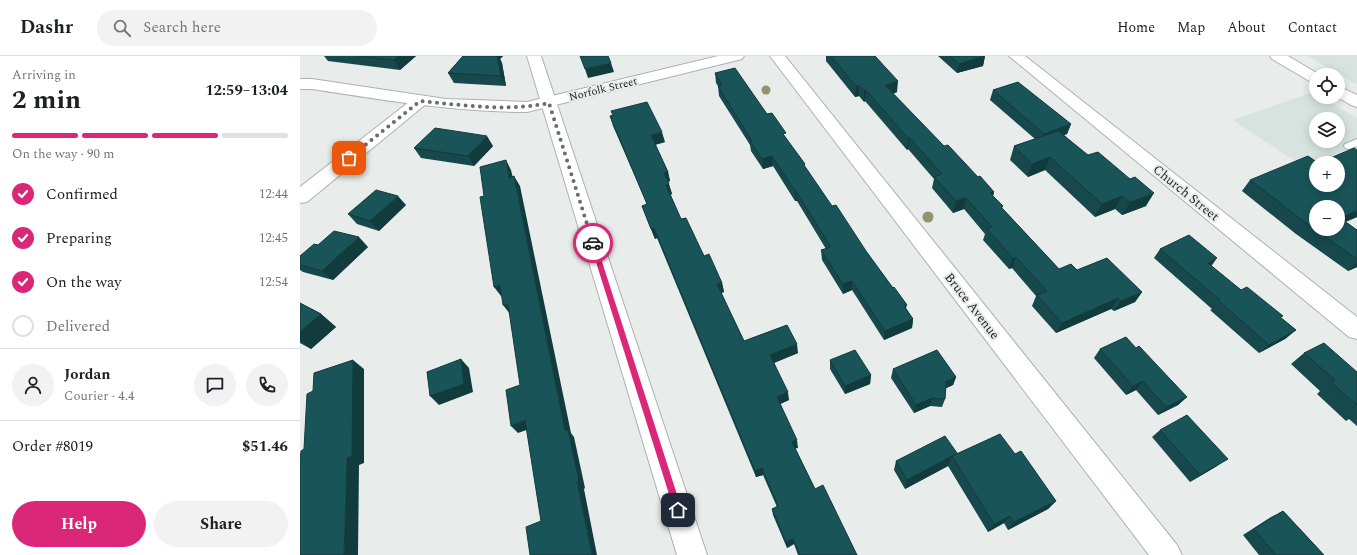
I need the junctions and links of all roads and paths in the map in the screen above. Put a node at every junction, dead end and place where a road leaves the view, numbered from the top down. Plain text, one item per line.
1 (534, 56) edge
2 (737, 56) edge
3 (777, 56) edge
4 (1016, 56) edge
5 (1277, 56) edge
6 (1309, 75) edge
7 (300, 84) edge
8 (1345, 95) edge
9 (420, 101) junction
10 (1356, 101) edge
11 (549, 103) junction
12 (300, 197) edge
13 (1357, 330) edge
14 (692, 555) edge
15 (1167, 555) edge

1 - 11 street
2 - 11 street, Norfolk Street
3 - 15 street, Bruce Avenue
4 - 13 street, Church Street
5 - 6 street
7 - 9 street, Norfolk Street
8 - 10 street
9 - 11 street, Norfolk Street
9 - 12 street
11 - 14 street

